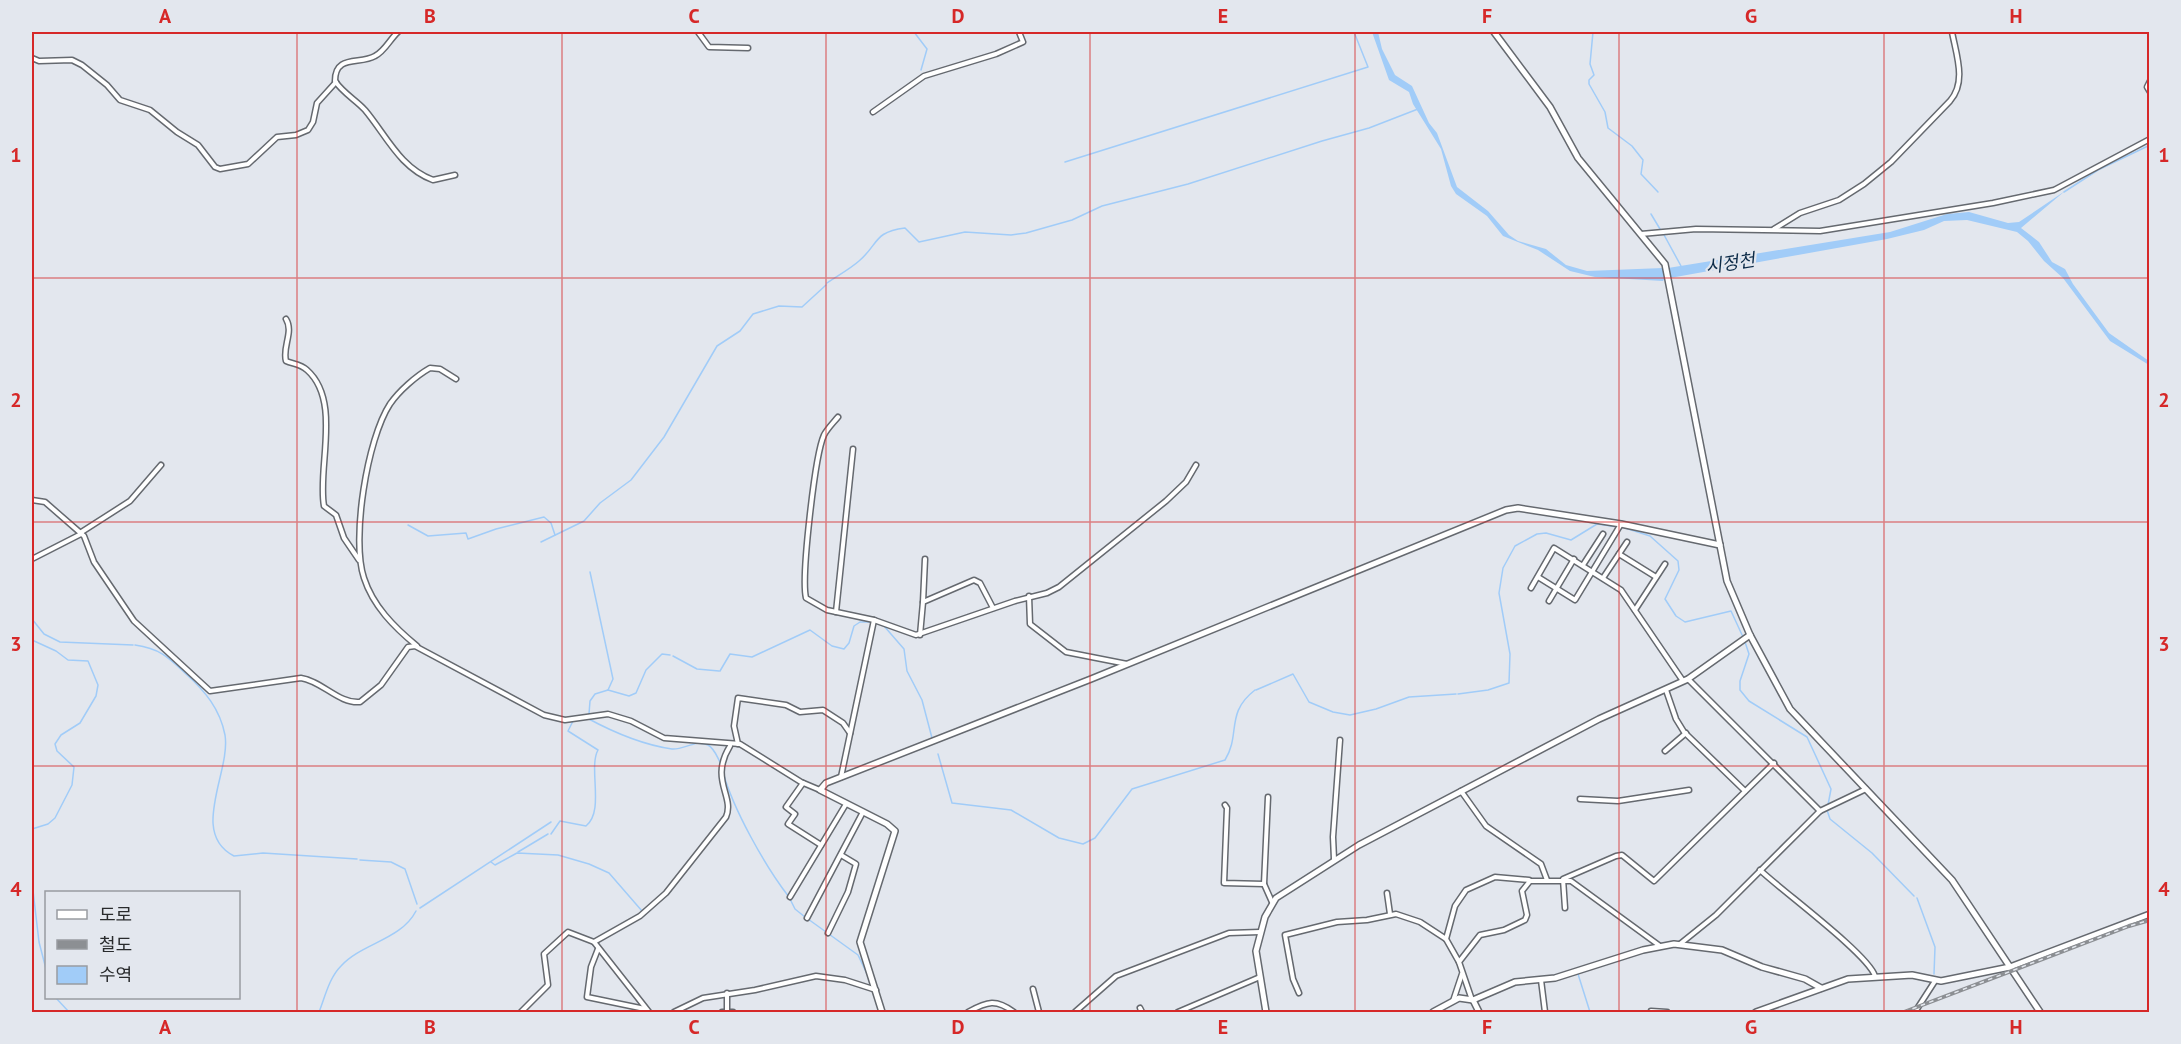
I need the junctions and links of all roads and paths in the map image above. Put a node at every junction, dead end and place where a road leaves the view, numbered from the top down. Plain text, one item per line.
1 (398, 32) edge
2 (698, 32) edge
3 (1019, 32) edge
4 (1494, 32) edge
5 (1952, 32) edge
6 (748, 48) dead end
7 (32, 58) edge
8 (2150, 81) edge
9 (336, 82) junction
10 (2150, 92) edge
11 (873, 112) dead end
12 (2150, 139) edge
13 (455, 176) dead end
14 (1773, 230) junction
15 (1641, 234) junction
16 (286, 319) dead end
17 (456, 379) dead end
18 (838, 417) dead end
19 (853, 449) dead end
20 (161, 465) dead end
21 (1196, 465) dead end
22 (32, 500) edge
23 (1621, 524) junction
24 (81, 533) junction
25 (1603, 534) dead end
26 (1627, 542) dead end
27 (1720, 545) junction
28 (1619, 554) junction
29 (32, 559) edge
30 (925, 559) dead end
31 (1574, 559) junction
32 (360, 560) junction
33 (1665, 564) dead end
34 (1583, 565) junction
35 (1594, 571) junction
36 (1538, 577) junction
37 (1656, 577) junction
38 (1603, 578) junction
39 (1531, 588) dead end
40 (1557, 588) junction
41 (1029, 596) junction
42 (1549, 601) dead end
43 (923, 602) junction
44 (993, 608) junction
45 (1635, 610) junction
46 (836, 612) junction
47 (874, 620) junction
48 (920, 634) junction
49 (1750, 635) junction
50 (417, 646) junction
51 (1126, 663) junction
52 (1686, 680) junction
53 (1666, 690) junction
54 (850, 733) junction
55 (1686, 733) junction
56 (1340, 740) dead end
57 (738, 744) junction
58 (730, 745) junction
59 (1665, 752) dead end
60 (1774, 763) junction
61 (841, 777) junction
62 (803, 783) junction
63 (1866, 789) junction
64 (820, 790) junction
65 (1689, 790) dead end
66 (1461, 791) junction
67 (1745, 791) junction
68 (1268, 797) dead end
69 (1580, 799) dead end
70 (846, 804) junction
71 (1225, 805) dead end
72 (1820, 811) junction
73 (863, 812) junction
74 (821, 844) junction
75 (842, 855) junction
76 (1334, 859) junction
77 (1760, 870) junction
78 (1563, 879) junction
79 (1547, 880) junction
80 (1530, 881) junction
81 (1264, 884) junction
82 (1387, 893) dead end
83 (790, 897) dead end
84 (1272, 902) junction
85 (1565, 908) dead end
86 (1390, 914) junction
87 (2150, 914) edge
88 (807, 918) dead end
89 (1260, 932) junction
90 (828, 933) dead end
91 (1446, 939) junction
92 (594, 942) junction
93 (1680, 944) junction
94 (1660, 946) junction
95 (598, 949) junction
96 (1460, 962) junction
97 (2010, 967) junction
98 (1462, 974) junction
99 (1875, 976) junction
100 (1260, 977) junction
101 (1540, 980) junction
102 (1935, 981) junction
103 (1821, 988) junction
104 (1033, 989) dead end
105 (876, 990) junction
106 (727, 993) junction
107 (1299, 993) dead end
108 (1473, 1000) junction
109 (1450, 1004) junction
110 (647, 1011) edge
111 (1651, 1011) edge
112 (521, 1012) edge
113 (674, 1012) edge
114 (722, 1012) edge
115 (730, 1012) edge
116 (880, 1012) edge
117 (968, 1012) edge
118 (1014, 1012) edge
119 (1039, 1012) edge
120 (1075, 1012) edge
121 (1178, 1012) edge
122 (1266, 1012) edge
123 (1433, 1012) edge
124 (1479, 1012) edge
125 (1545, 1012) edge
126 (1666, 1012) edge
127 (1756, 1012) edge
128 (1915, 1012) edge
129 (2040, 1012) edge

1 - 9 street
2 - 6 street
3 - 11 street
4 - 15 street
5 - 14 street
7 - 9 street
8 - 10 street
9 - 13 street
12 - 14 street
14 - 15 street
15 - 27 street
16 - 32 street
17 - 32 street
18 - 46 street
19 - 46 street
20 - 24 street
21 - 41 street
22 - 24 street
23 - 27 street
23 - 35 street
23 - 51 street
24 - 29 street
24 - 50 street
25 - 34 street
26 - 28 street
27 - 49 street
28 - 37 street
28 - 38 street
30 - 43 street
31 - 34 street
31 - 36 street
31 - 40 street
32 - 50 street
33 - 37 street
34 - 35 street
35 - 38 street
35 - 40 street
36 - 39 street
36 - 40 street
37 - 45 street
38 - 45 street
40 - 42 street
41 - 44 street
41 - 51 street
43 - 44 street
43 - 48 street
44 - 48 street
45 - 52 street
46 - 47 street
47 - 48 street
47 - 54 street
49 - 52 street
49 - 63 street
50 - 58 street
51 - 61 street
52 - 53 street
52 - 60 street
53 - 55 street
53 - 66 street
54 - 57 street
54 - 61 street
55 - 59 street
55 - 67 street
56 - 76 street
57 - 58 street
57 - 62 street
58 - 92 street
60 - 67 street
60 - 72 street
61 - 64 street
62 - 64 street
62 - 74 street
63 - 72 street
63 - 97 street
64 - 70 street
65 - 69 street
66 - 76 street
66 - 79 street
67 - 78 street
68 - 81 street
70 - 73 street
70 - 74 street
71 - 81 street
72 - 77 street
73 - 75 street
73 - 105 street
74 - 83 street
75 - 88 street
75 - 90 street
76 - 84 street
77 - 93 street
77 - 99 street
78 - 79 street
78 - 85 street
78 - 94 street
79 - 80 street
80 - 91 street
80 - 96 street
81 - 84 street
82 - 86 street
84 - 89 street
86 - 91 street
86 - 107 street
87 - 97 street
89 - 100 street
89 - 120 street
91 - 96 street
92 - 95 street
92 - 112 street
93 - 94 street
93 - 103 street
94 - 101 street
95 - 110 street
95 - 110 street
96 - 98 street
97 - 102 street
97 - 129 street
98 - 108 street
98 - 109 street
99 - 102 street
99 - 103 street
100 - 121 street
100 - 122 street
101 - 108 street
101 - 125 street
102 - 128 street
103 - 127 street
104 - 119 street
105 - 106 street
105 - 116 street
106 - 113 street
106 - 115 street
108 - 109 street
108 - 124 street
109 - 123 street
111 - 126 street
114 - 115 street
117 - 118 street

